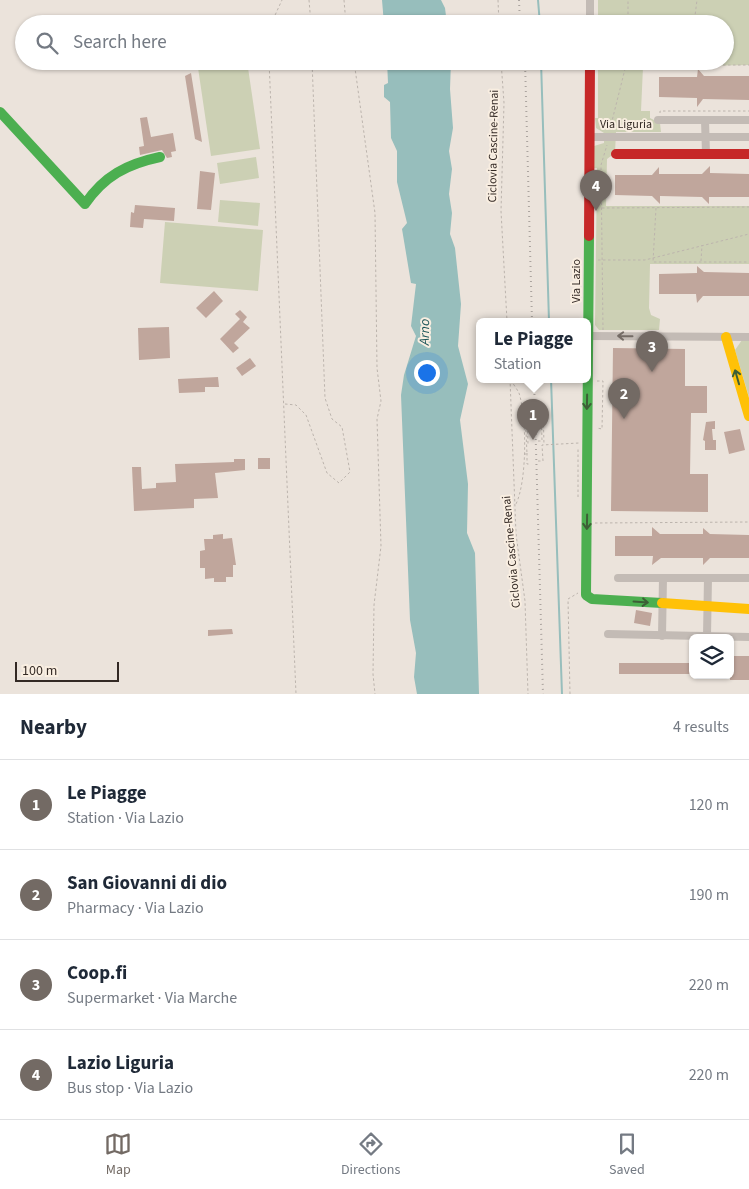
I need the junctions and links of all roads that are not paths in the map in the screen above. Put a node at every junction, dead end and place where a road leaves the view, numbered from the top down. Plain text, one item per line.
1 (590, 0) edge
2 (590, 15) edge
3 (590, 70) edge
4 (0, 112) edge
5 (658, 120) dead end
6 (705, 120) junction
7 (749, 120) edge
8 (706, 136) junction
9 (590, 137) junction
10 (663, 137) junction
11 (749, 137) edge
12 (616, 154) dead end
13 (663, 154) junction
14 (706, 154) junction
15 (749, 154) edge
16 (160, 157) dead end
17 (588, 318) edge
18 (591, 336) edge
19 (726, 337) junction
20 (749, 337) edge
21 (588, 383) edge
22 (749, 416) edge
23 (618, 578) dead end
24 (663, 578) junction
25 (708, 578) junction
26 (749, 578) edge
27 (662, 604) junction
28 (707, 607) junction
29 (749, 609) edge
30 (608, 634) dead end
31 (707, 634) edge
32 (662, 636) junction
33 (689, 636) edge
34 (734, 637) edge
35 (749, 637) edge

1 - 2 street
3 - 9 street, Via Lazio
4 - 16 street
5 - 6 street, Via Liguria
6 - 7 street, Via Liguria
6 - 8 street
8 - 10 street, Via Liguria
8 - 11 street, Via Liguria
8 - 14 street
9 - 10 street, Via Liguria
9 - 17 street, Via Lazio
10 - 13 street, Via Liguria
12 - 13 street
13 - 14 street
14 - 15 street
19 -> 18 street
19 - 20 street
22 -> 19 street
21 -> 27 street, Via Lazio
23 - 24 street
24 - 25 street
24 - 27 street
25 - 26 street
25 - 28 street
27 - 28 street
27 - 32 street
28 - 29 street
28 - 31 street
30 - 32 street
32 - 33 street
34 - 35 street

